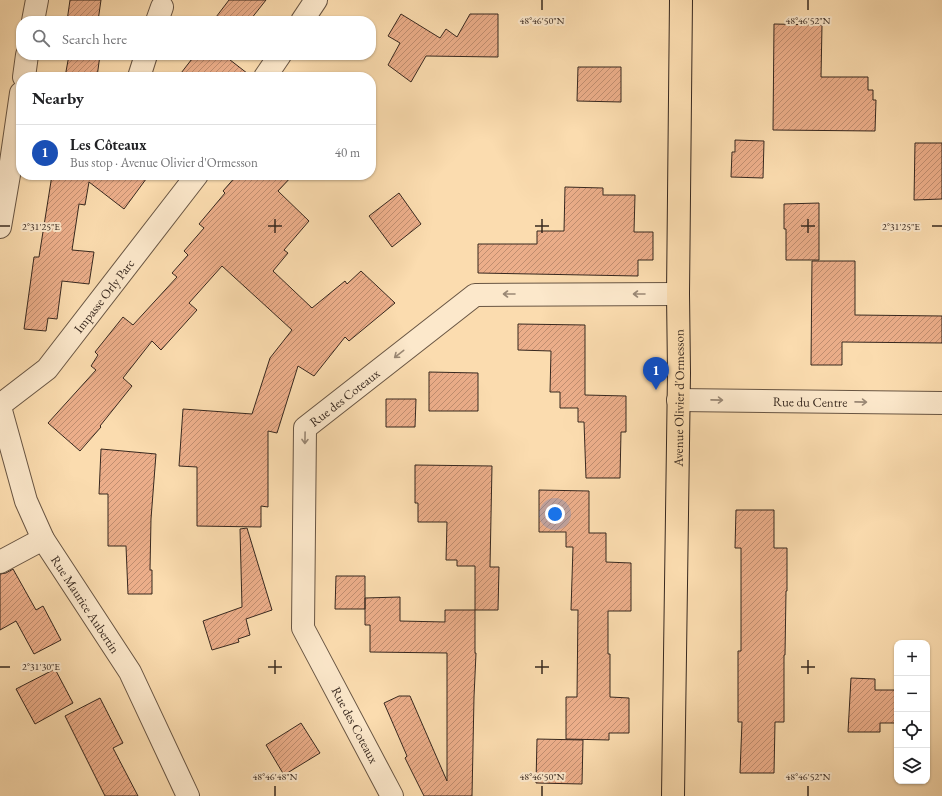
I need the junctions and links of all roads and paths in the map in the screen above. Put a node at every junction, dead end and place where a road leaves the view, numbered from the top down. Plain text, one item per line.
1 (36, 0) edge
2 (316, 0) edge
3 (681, 0) edge
4 (34, 16) edge
5 (305, 16) edge
6 (26, 60) edge
7 (144, 60) edge
8 (277, 60) edge
9 (25, 72) edge
10 (141, 72) edge
11 (268, 72) edge
12 (16, 134) edge
13 (193, 180) edge
14 (0, 227) edge
15 (678, 294) junction
16 (678, 400) junction
17 (942, 403) edge
18 (0, 406) edge
19 (43, 538) junction
20 (0, 562) edge
21 (188, 796) edge
22 (392, 796) edge
23 (673, 796) edge

1 - 4 street
2 - 5 street
3 - 15 main road, Avenue Olivier d'Ormesson
6 - 9 street
7 - 10 street
8 - 11 street
12 - 14 street
13 - 18 street, Impasse Orly Parc
15 - 16 main road, Avenue Olivier d'Ormesson
15 -> 22 street, Rue des Coteaux
16 -> 17 street, Rue du Centre
16 - 23 main road, Avenue Olivier d'Ormesson
18 - 19 street, Rue Maurice Aubertin
19 - 20 street
19 - 21 street, Rue Maurice Aubertin

